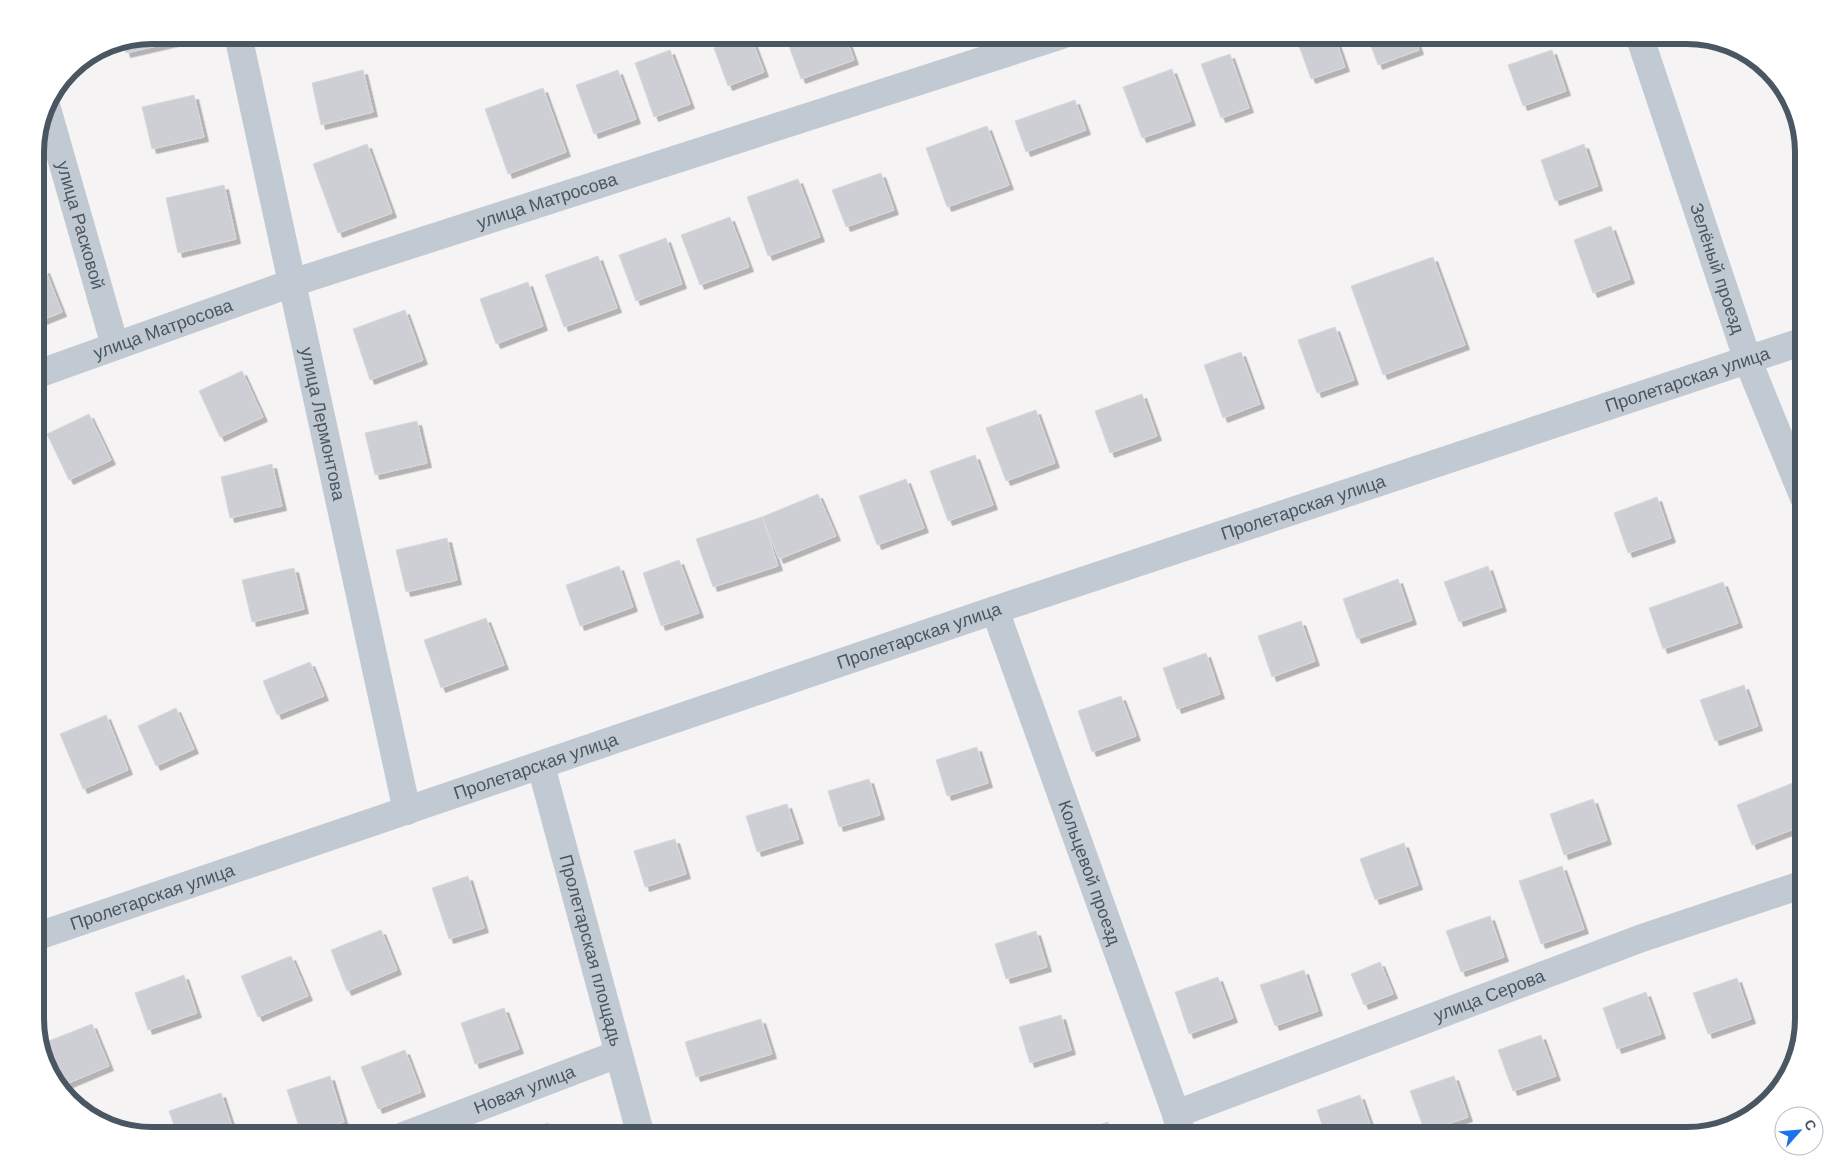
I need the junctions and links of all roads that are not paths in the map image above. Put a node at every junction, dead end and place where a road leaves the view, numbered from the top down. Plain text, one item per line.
1 (240, 44) edge
2 (1034, 44) edge
3 (1642, 44) edge
4 (45, 137) edge
5 (292, 283) junction
6 (1795, 345) edge
7 (116, 346) junction
8 (1748, 361) junction
9 (44, 372) edge
10 (1795, 476) edge
11 (995, 610) junction
12 (540, 766) junction
13 (407, 811) junction
14 (1795, 887) edge
15 (44, 934) edge
16 (618, 1054) junction
17 (1179, 1125) edge
18 (427, 1127) edge
19 (638, 1127) edge

1 - 5 street, улица Лермонтова
2 - 5 street, улица Матросова
3 - 8 street, Зелёный проезд
4 - 7 street, улица Расковой
5 - 7 street, улица Матросова
5 - 13 street, улица Лермонтова
6 - 8 street, Пролетарская улица
7 - 9 street, улица Матросова
8 - 10 street, Зелёный проезд
8 - 11 street, Пролетарская улица
11 - 12 street, Пролетарская улица
11 - 17 street, Кольцевой проезд
12 - 13 street, Пролетарская улица
12 - 16 street, Пролетарская площадь
13 - 15 street, Пролетарская улица
14 - 17 street, улица Серова
16 - 18 street, Новая улица
16 - 19 street, Пролетарская площадь

